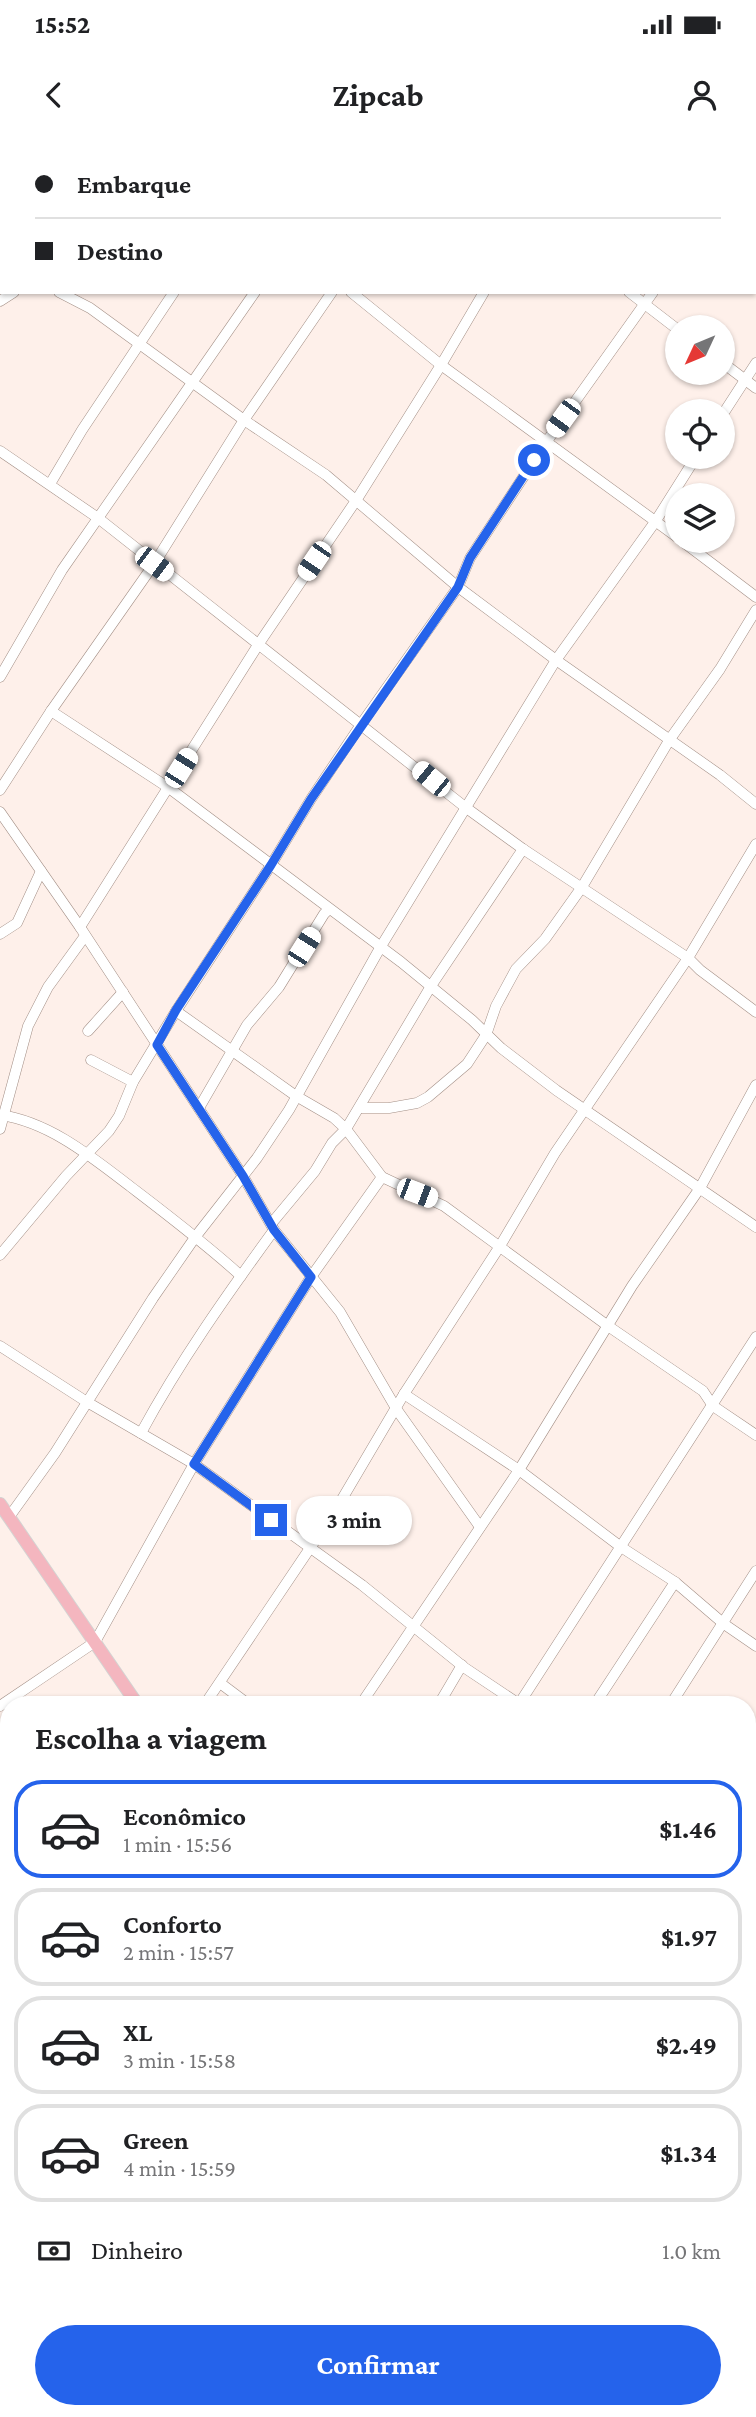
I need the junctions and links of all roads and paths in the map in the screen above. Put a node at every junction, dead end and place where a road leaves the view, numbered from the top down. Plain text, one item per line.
1 (63, 294) edge
2 (173, 294) edge
3 (254, 294) edge
4 (331, 294) edge
5 (353, 294) edge
6 (483, 294) edge
7 (632, 294) edge
8 (652, 294) edge
9 (646, 305) junction
10 (665, 320) edge
11 (139, 344) junction
12 (756, 363) edge
13 (441, 365) junction
14 (735, 372) edge
15 (745, 379) junction
16 (192, 383) junction
17 (756, 388) edge
18 (732, 399) edge
19 (243, 420) junction
20 (547, 441) junction
21 (0, 451) edge
22 (689, 469) edge
23 (50, 484) junction
24 (357, 499) junction
25 (98, 518) junction
26 (656, 522) junction
27 (665, 528) edge
28 (698, 553) edge
29 (154, 564) junction
30 (458, 587) junction
31 (756, 597) edge
32 (756, 610) edge
33 (258, 645) junction
34 (556, 660) junction
35 (0, 677) edge
36 (51, 711) junction
37 (362, 723) junction
38 (670, 739) junction
39 (169, 788) junction
40 (0, 790) edge
41 (756, 804) edge
42 (465, 807) junction
43 (2, 819) edge
44 (756, 844) edge
45 (523, 849) junction
46 (271, 865) junction
47 (41, 871) junction
48 (582, 887) junction
49 (329, 909) junction
50 (82, 931) junction
51 (0, 934) edge
52 (380, 948) junction
53 (688, 958) junction
54 (431, 986) junction
55 (123, 992) junction
56 (176, 1010) junction
57 (756, 1012) edge
58 (88, 1031) dead end
59 (486, 1035) junction
60 (157, 1045) junction
61 (231, 1050) junction
62 (91, 1060) dead end
63 (133, 1083) junction
64 (756, 1086) edge
65 (296, 1096) junction
66 (199, 1108) junction
67 (359, 1108) junction
68 (584, 1109) junction
69 (2, 1115) edge
70 (0, 1129) edge
71 (346, 1129) junction
72 (87, 1154) junction
73 (243, 1176) junction
74 (382, 1177) junction
75 (700, 1188) junction
76 (272, 1227) junction
77 (756, 1227) edge
78 (197, 1236) junction
79 (500, 1246) junction
80 (0, 1255) edge
81 (241, 1276) junction
82 (311, 1277) junction
83 (608, 1326) junction
84 (756, 1337) edge
85 (0, 1346) edge
86 (404, 1394) junction
87 (88, 1402) junction
88 (713, 1406) junction
89 (397, 1410) junction
90 (142, 1433) junction
91 (756, 1435) edge
92 (194, 1464) junction
93 (519, 1470) junction
94 (0, 1504) edge
95 (9, 1517) junction
96 (480, 1527) junction
97 (621, 1547) junction
98 (310, 1548) junction
99 (756, 1571) edge
100 (675, 1582) junction
101 (724, 1624) junction
102 (413, 1626) junction
103 (95, 1642) junction
104 (756, 1646) edge
105 (461, 1665) junction
106 (220, 1683) junction
107 (15, 1696) edge
108 (132, 1696) edge
109 (211, 1696) edge
110 (237, 1696) edge
111 (366, 1696) edge
112 (444, 1696) edge
113 (507, 1696) edge
114 (524, 1696) edge
115 (600, 1696) edge
116 (676, 1696) edge

1 - 11 street
2 - 11 street
3 - 16 street
4 - 19 street
5 - 13 street
6 - 13 street
7 - 9 street
8 - 9 street
9 - 10 street
9 - 20 street
11 - 16 street
11 - 23 street
12 - 15 street
13 - 20 street
13 - 24 street
14 - 15 street
15 - 17 street
15 - 18 street
16 - 19 street
16 - 25 street
19 - 24 street
19 - 29 street
20 - 26 street
20 - 30 street
21 - 23 street
22 - 26 street
23 - 25 street
24 - 30 street
24 - 33 street
25 - 29 street
25 - 35 street
26 - 27 street
26 - 34 street
28 - 31 street
29 - 33 street
29 - 36 street
30 - 34 street
30 - 37 street
32 - 38 street
33 - 37 street
33 - 39 street
34 - 38 street
34 - 42 street
36 - 39 street
36 - 40 street
37 - 42 street
37 - 46 street
38 - 41 street
38 - 48 street
39 - 46 street
39 - 50 street
42 - 45 street
42 - 52 street
43 - 47 street
44 - 53 street
45 - 48 street
45 - 54 street
46 - 49 street
46 - 56 street
47 - 50 street
47 - 51 street
48 - 53 street
48 - 59 street
49 - 52 street
49 - 61 street
50 - 55 street
50 - 69 street
52 - 54 street
52 - 65 street
53 - 57 street
53 - 68 street
54 - 59 street
54 - 67 street
55 - 58 street
55 - 60 street
56 - 60 street
56 - 61 street
59 - 67 street
59 - 68 street
60 - 63 street
60 - 66 street
61 - 65 street
61 - 66 street
62 - 63 street
63 - 72 street
64 - 75 street
65 - 71 street
65 - 73 street
66 - 73 street
67 - 71 street
68 - 75 street
68 - 79 street
69 - 70 street
69 - 72 street
71 - 74 street
71 - 76 street
72 - 78 street
72 - 80 street
73 - 76 street
73 - 78 street
74 - 79 street
74 - 82 street
75 - 77 street
75 - 83 street
76 - 81 street
76 - 82 street
78 - 81 street
78 - 87 street
79 - 83 street
79 - 86 street
81 - 90 street
82 - 89 street
82 - 92 street
83 - 88 street
83 - 93 street
84 - 88 street
85 - 87 street
86 - 89 street
86 - 93 street
87 - 90 street
87 - 95 street
88 - 91 street
88 - 97 street
89 - 96 street
89 - 98 street
90 - 92 street
92 - 98 street
92 - 103 street
93 - 96 street
93 - 97 street
94 - 95 main road
95 - 103 main road
96 - 102 street
97 - 100 street
97 - 114 street
98 - 102 street
98 - 106 street
99 - 101 street
100 - 101 street
100 - 115 street
101 - 104 street
101 - 116 street
102 - 105 street
102 - 111 street
103 - 107 street
103 - 108 main road
105 - 112 street
105 - 113 street
106 - 109 street
106 - 110 street

